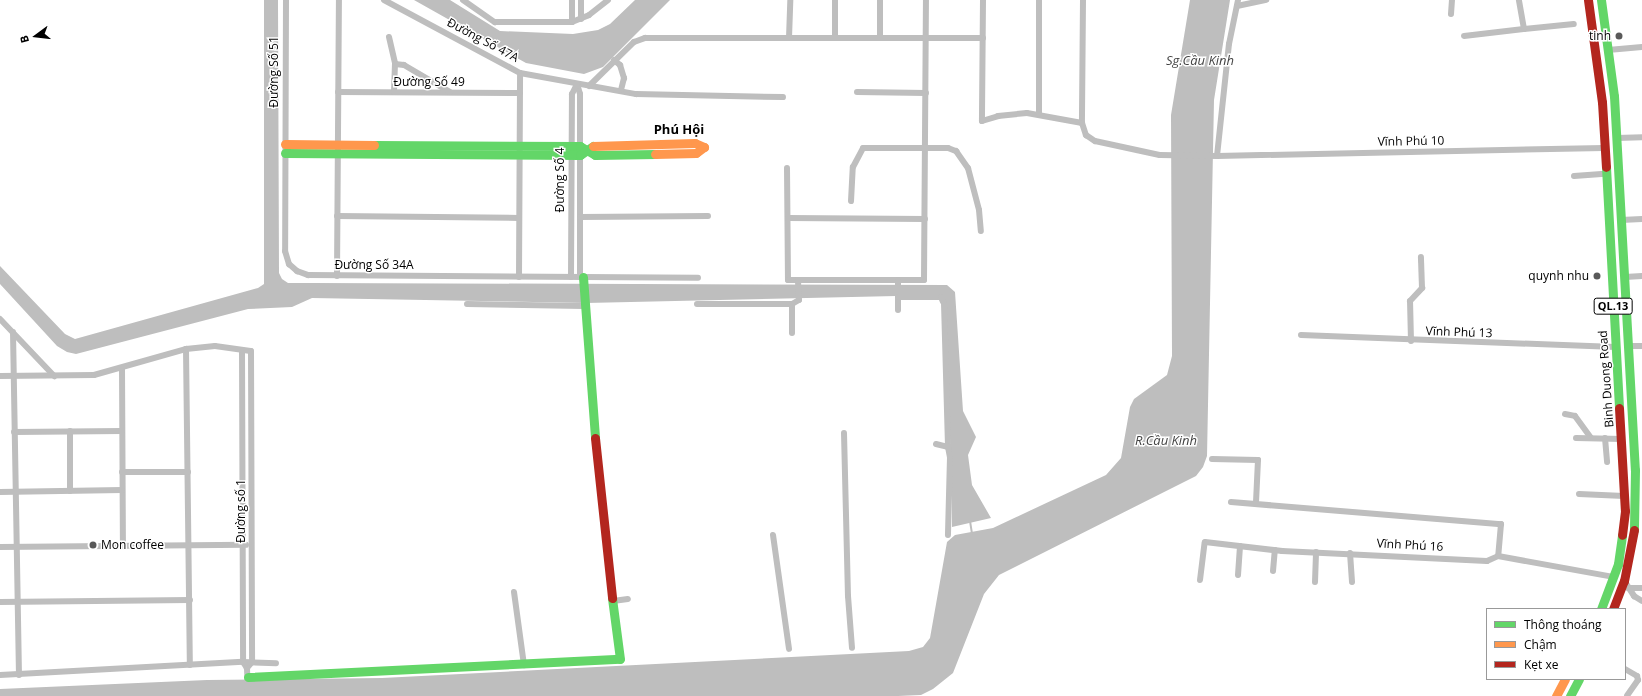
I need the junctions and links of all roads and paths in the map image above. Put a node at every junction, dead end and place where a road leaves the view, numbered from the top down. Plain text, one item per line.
1 (286, 0) edge
2 (339, 0) edge
3 (384, 0) edge
4 (463, 0) edge
5 (572, 0) edge
6 (581, 0) edge
7 (608, 0) edge
8 (790, 0) edge
9 (835, 0) edge
10 (880, 0) edge
11 (926, 0) edge
12 (983, 0) edge
13 (1039, 0) edge
14 (1083, 0) edge
15 (1266, 0) edge
16 (1452, 0) edge
17 (1519, 0) edge
18 (1588, 0) edge
19 (1601, 0) edge
20 (1238, 3) edge
21 (1451, 14) dead end
22 (581, 19) junction
23 (572, 22) junction
24 (1574, 24) dead end
25 (1524, 30) junction
26 (1464, 36) dead end
27 (389, 37) dead end
28 (789, 38) junction
29 (835, 38) junction
30 (880, 38) junction
31 (926, 38) junction
32 (983, 38) junction
33 (1642, 47) edge
34 (1608, 50) junction
35 (614, 60) junction
36 (395, 64) junction
37 (520, 73) junction
38 (577, 84) junction
39 (589, 86) junction
40 (621, 90) junction
41 (338, 92) junction
42 (394, 92) junction
43 (857, 92) dead end
44 (452, 93) junction
45 (520, 93) junction
46 (926, 93) junction
47 (783, 97) dead end
48 (1039, 114) junction
49 (1082, 123) junction
50 (1642, 137) edge
51 (1617, 138) junction
52 (285, 148) junction
53 (925, 148) junction
54 (1604, 148) junction
55 (338, 149) junction
56 (519, 150) junction
57 (577, 151) junction
58 (1215, 156) junction
59 (787, 168) dead end
60 (1605, 174) junction
61 (1574, 176) dead end
62 (851, 201) dead end
63 (337, 216) junction
64 (708, 216) dead end
65 (580, 217) junction
66 (519, 218) junction
67 (788, 218) junction
68 (925, 219) junction
69 (1642, 219) edge
70 (1621, 220) junction
71 (981, 232) dead end
72 (1422, 257) dead end
73 (337, 276) junction
74 (1642, 276) edge
75 (519, 277) junction
76 (571, 277) junction
77 (1625, 277) junction
78 (698, 278) dead end
79 (582, 279) junction
80 (798, 282) junction
81 (898, 282) junction
82 (898, 297) junction
83 (467, 304) dead end
84 (697, 304) dead end
85 (792, 304) junction
86 (584, 305) junction
87 (898, 310) dead end
88 (0, 319) edge
89 (13, 332) junction
90 (792, 333) dead end
91 (1302, 335) dead end
92 (1411, 341) junction
93 (1628, 346) junction
94 (1642, 346) edge
95 (1616, 347) junction
96 (186, 349) junction
97 (242, 350) junction
98 (122, 368) junction
99 (0, 376) edge
100 (13, 376) junction
101 (54, 376) junction
102 (1565, 414) dead end
103 (70, 431) junction
104 (122, 431) junction
105 (14, 432) junction
106 (844, 433) dead end
107 (1576, 438) dead end
108 (1592, 438) junction
109 (1605, 438) junction
110 (1622, 439) junction
111 (936, 444) dead end
112 (948, 447) junction
113 (1212, 459) dead end
114 (1607, 462) dead end
115 (1639, 470) edge
116 (122, 472) junction
117 (188, 472) junction
118 (122, 490) junction
119 (70, 491) junction
120 (0, 492) edge
121 (15, 492) junction
122 (1579, 494) dead end
123 (1624, 496) junction
124 (1231, 502) dead end
125 (1256, 502) junction
126 (773, 535) dead end
127 (948, 535) dead end
128 (243, 545) junction
129 (252, 545) junction
130 (123, 546) junction
131 (189, 546) junction
132 (1240, 546) junction
133 (0, 547) edge
134 (16, 547) junction
135 (1275, 550) junction
136 (1316, 552) junction
137 (1350, 553) junction
138 (1498, 556) junction
139 (1273, 571) dead end
140 (1238, 575) dead end
141 (1613, 577) junction
142 (1200, 580) dead end
143 (1315, 582) dead end
144 (1352, 582) dead end
145 (1626, 584) junction
146 (1642, 588) edge
147 (514, 592) dead end
148 (628, 599) dead end
149 (190, 600) junction
150 (613, 601) junction
151 (1642, 601) edge
152 (0, 602) edge
153 (17, 602) junction
154 (1601, 608) edge
155 (1614, 608) edge
156 (852, 648) dead end
157 (788, 649) dead end
158 (243, 662) junction
159 (252, 662) junction
160 (276, 663) dead end
161 (190, 665) junction
162 (524, 665) junction
163 (1626, 670) edge
164 (0, 675) edge
165 (19, 675) junction
166 (248, 676) junction
167 (1564, 680) edge
168 (1578, 680) edge
169 (248, 696) edge
170 (1556, 696) edge
171 (1570, 696) edge
172 (1627, 696) edge

1 - 52 street, Đường Số 51
2 - 41 street
3 - 37 street, Đường Số 47A
4 - 23 street
5 - 23 street
6 - 22 street
7 - 22 street
8 - 28 street
9 - 29 street
10 - 30 street
11 - 31 street
12 - 32 street
13 - 48 street
14 - 49 street
15 - 20 street
16 - 21 street
17 - 25 street
18 - 54 main road, Binh Duong Road / QL.13
19 - 34 main road, Binh Duong Road / QL.13
20 - 58 street
22 - 23 street
24 - 25 street
25 - 26 street
27 - 36 street
28 - 29 street
28 - 35 street
29 - 30 street
30 - 31 street
31 - 32 street
31 - 46 street
32 - 48 street
33 - 34 street
34 - 51 main road, Binh Duong Road / QL.13
35 - 39 street
35 - 40 street
36 - 42 street
36 - 44 street
37 - 38 street, Đường Số 47A
37 - 45 street
38 - 39 street, Đường Số 47A
38 - 57 street
38 - 57 street, Đường Số 4
39 - 40 street, Đường Số 47A
40 - 47 street, Đường Số 47A
41 - 42 street, Đường Số 49
41 - 55 street
42 - 44 street, Đường Số 49
43 - 46 street
44 - 45 street, Đường Số 49
45 - 56 street
46 - 53 street
48 - 49 street
49 - 58 street, Vĩnh Phú 10
50 - 51 street
51 - 70 main road, Binh Duong Road / QL.13
52 - 55 main road
52 - 73 street, Đường Số 34A
53 - 62 street
53 - 68 street
53 - 71 street
54 - 58 street, Vĩnh Phú 10
54 - 60 main road, Binh Duong Road / QL.13
55 - 56 main road
55 - 63 street
56 - 57 main road
56 - 66 street
57 - 57 main road
57 - 65 street
57 - 76 street, Đường Số 4
59 - 67 street
60 - 61 street
60 - 95 main road, Binh Duong Road / QL.13
63 - 66 street
63 - 73 street
64 - 65 street
65 - 79 street
66 - 75 street
67 - 68 street
67 - 80 street
68 - 81 street
69 - 70 street
70 - 77 main road, Binh Duong Road / QL.13
72 - 92 street
73 - 75 street, Đường Số 34A
74 - 77 street
75 - 76 street, Đường Số 34A
76 - 79 street, Đường Số 34A
77 - 93 main road, Binh Duong Road / QL.13
78 - 79 street, Đường Số 34A
79 - 86 main road
80 - 81 street
80 - 85 street
81 - 82 street
82 - 87 street
82 - 112 street
83 - 86 street
84 - 85 street
85 - 90 street
86 - 150 main road
88 - 89 street
89 - 100 street
89 - 101 street
91 - 92 street, Vĩnh Phú 13
92 - 95 street, Vĩnh Phú 13
93 - 94 street
93 - 95 main road
93 - 115 main road, Binh Duong Road / QL.13
95 - 110 main road, Binh Duong Road / QL.13
96 - 97 street
96 - 98 street
96 - 117 street
97 - 128 street, Đường số 1
97 - 129 street, Đường số 1
98 - 101 street
98 - 104 street
99 - 100 street
100 - 101 street
100 - 105 street
102 - 108 street
103 - 104 street
103 - 105 street
103 - 119 street
104 - 116 street
105 - 121 street
106 - 156 street
107 - 108 street
108 - 109 street
109 - 110 street
109 - 114 street
110 - 123 main road, Binh Duong Road / QL.13
111 - 112 street
112 - 127 street
113 - 125 street
115 - 145 main road, Binh Duong Road / QL.13
116 - 117 street
116 - 118 street
117 - 131 street
118 - 119 street
118 - 130 street
119 - 121 street
120 - 121 street
121 - 134 street
122 - 123 street
123 - 141 main road, Binh Duong Road / QL.13
124 - 125 street
125 - 138 street
126 - 157 street
128 - 129 street
128 - 131 street
128 - 158 street, Đường số 1
129 - 159 street, Đường số 1
130 - 131 street
130 - 134 street
131 - 149 street
132 - 135 street, Vĩnh Phú 16
132 - 140 street
132 - 142 street, Vĩnh Phú 16
133 - 134 street
134 - 153 street
135 - 136 street, Vĩnh Phú 16
135 - 139 street
136 - 137 street, Vĩnh Phú 16
136 - 143 street
137 - 138 street, Vĩnh Phú 16
137 - 144 street
138 - 141 street, Vĩnh Phú 16
141 - 154 main road, Binh Duong Road / QL.13
145 - 146 street
145 - 151 street
145 - 155 main road, Binh Duong Road / QL.13
147 - 162 street
148 - 150 street
149 - 153 street
149 - 161 street
150 - 162 main road
152 - 153 street
153 - 165 street
158 - 159 street
158 - 161 street
158 - 166 street
159 - 160 street
159 - 166 street
161 - 165 street
162 - 166 main road
163 - 172 street
164 - 165 street
166 - 169 street
167 - 170 main road
168 - 171 main road

